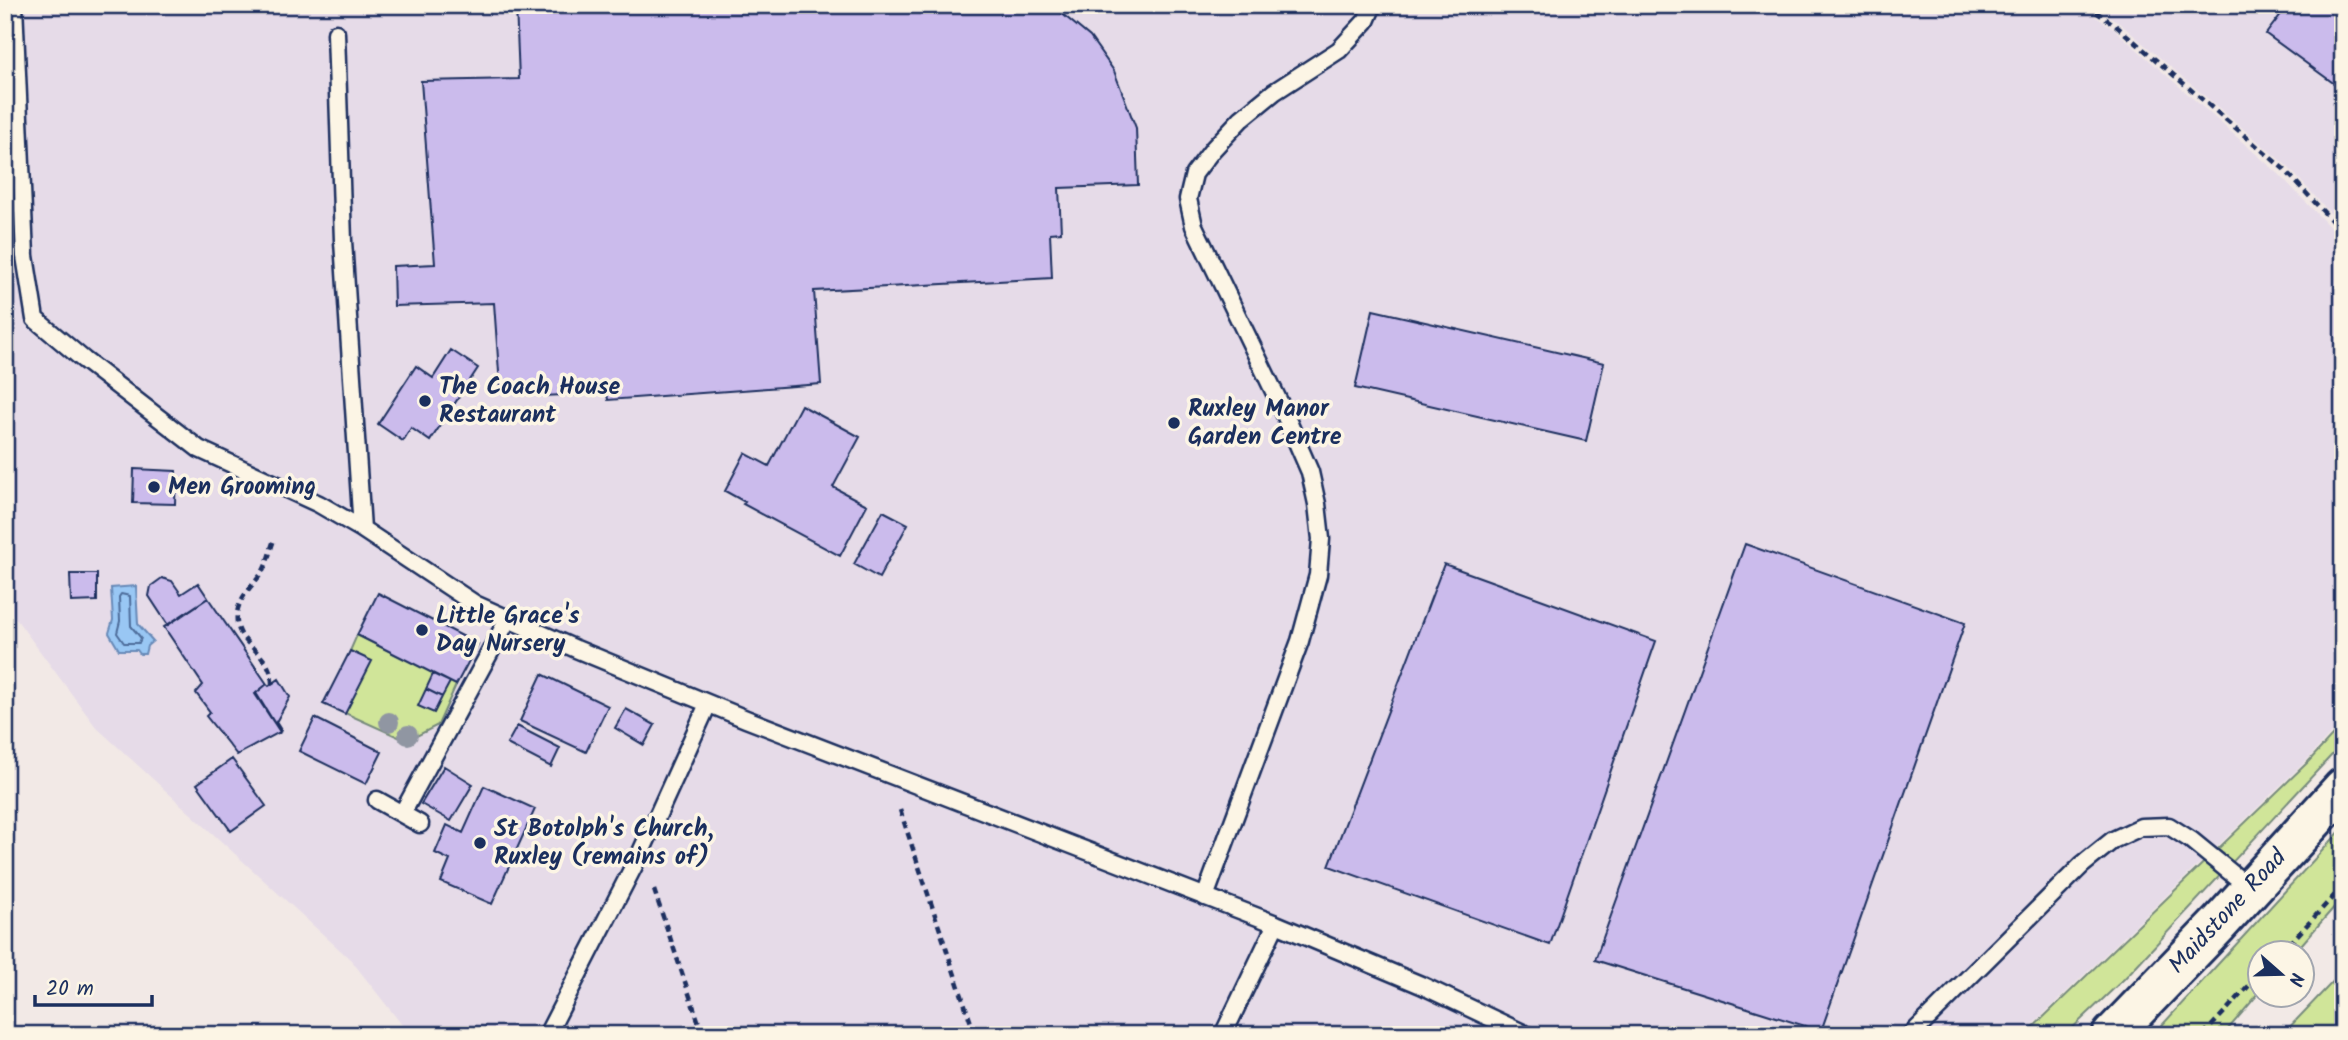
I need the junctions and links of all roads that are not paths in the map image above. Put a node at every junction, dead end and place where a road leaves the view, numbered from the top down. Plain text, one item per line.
1 (14, 5) edge
2 (1373, 5) edge
3 (336, 33) dead end
4 (362, 528) junction
5 (508, 619) junction
6 (708, 704) junction
7 (2343, 788) edge
8 (377, 800) dead end
9 (402, 814) junction
10 (421, 824) dead end
11 (2251, 889) junction
12 (1205, 897) junction
13 (1276, 924) junction
14 (547, 1035) edge
15 (1223, 1035) edge
16 (1527, 1035) edge
17 (1911, 1035) edge
18 (2112, 1035) edge

1 - 4 lane
2 - 12 lane
3 - 4 lane
4 - 5 lane
5 - 6 lane
5 - 9 lane
6 - 12 lane
6 - 14 lane
7 - 11 main road, Maidstone Road
8 - 9 lane
9 - 10 lane
11 - 17 lane
11 - 18 main road, Maidstone Road
12 - 13 lane
13 - 15 lane
13 - 16 lane

